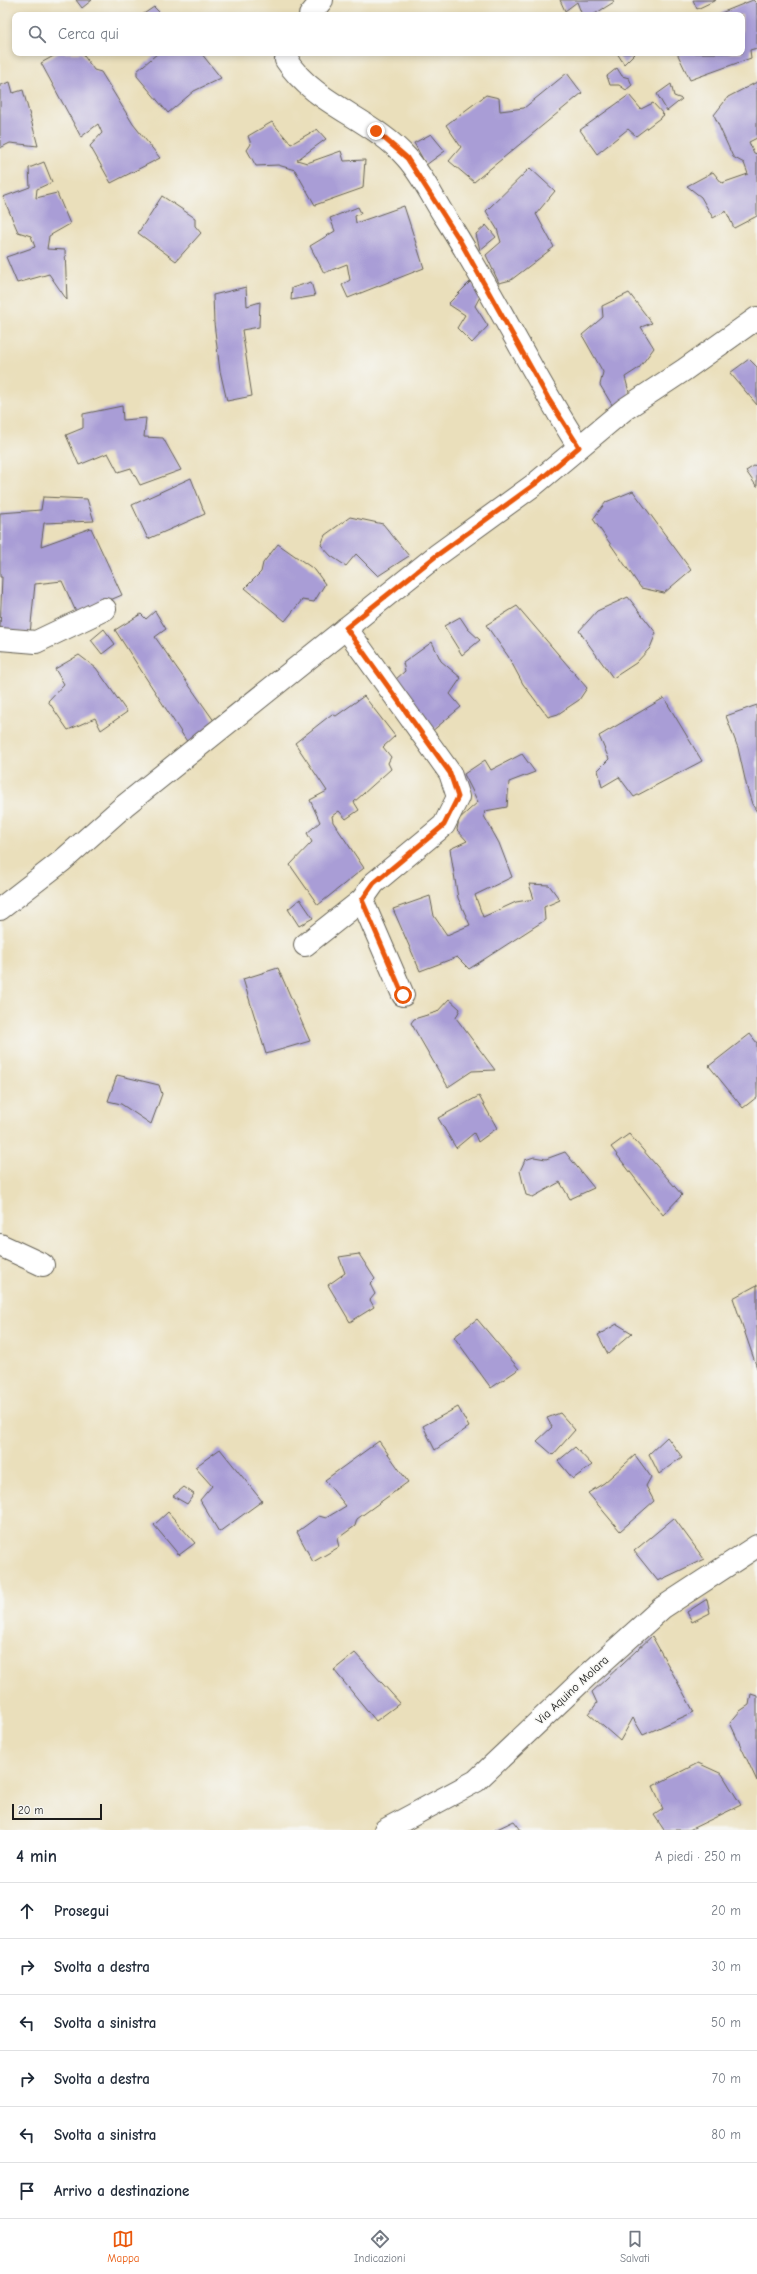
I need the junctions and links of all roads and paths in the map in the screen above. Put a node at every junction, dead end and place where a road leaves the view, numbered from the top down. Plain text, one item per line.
1 (322, 0) edge
2 (312, 12) edge
3 (288, 56) edge
4 (757, 318) edge
5 (579, 447) junction
6 (105, 609) dead end
7 (346, 628) junction
8 (0, 639) edge
9 (362, 900) junction
10 (0, 909) edge
11 (305, 945) dead end
12 (403, 995) dead end
13 (0, 1245) edge
14 (43, 1264) dead end
15 (757, 1546) edge
16 (385, 1830) edge

1 - 2 street
3 - 5 street
4 - 5 street
5 - 7 street
6 - 8 street
7 - 9 street
7 - 10 street
9 - 11 street
9 - 12 street
13 - 14 street
15 - 16 street, Via Aquino Molara

